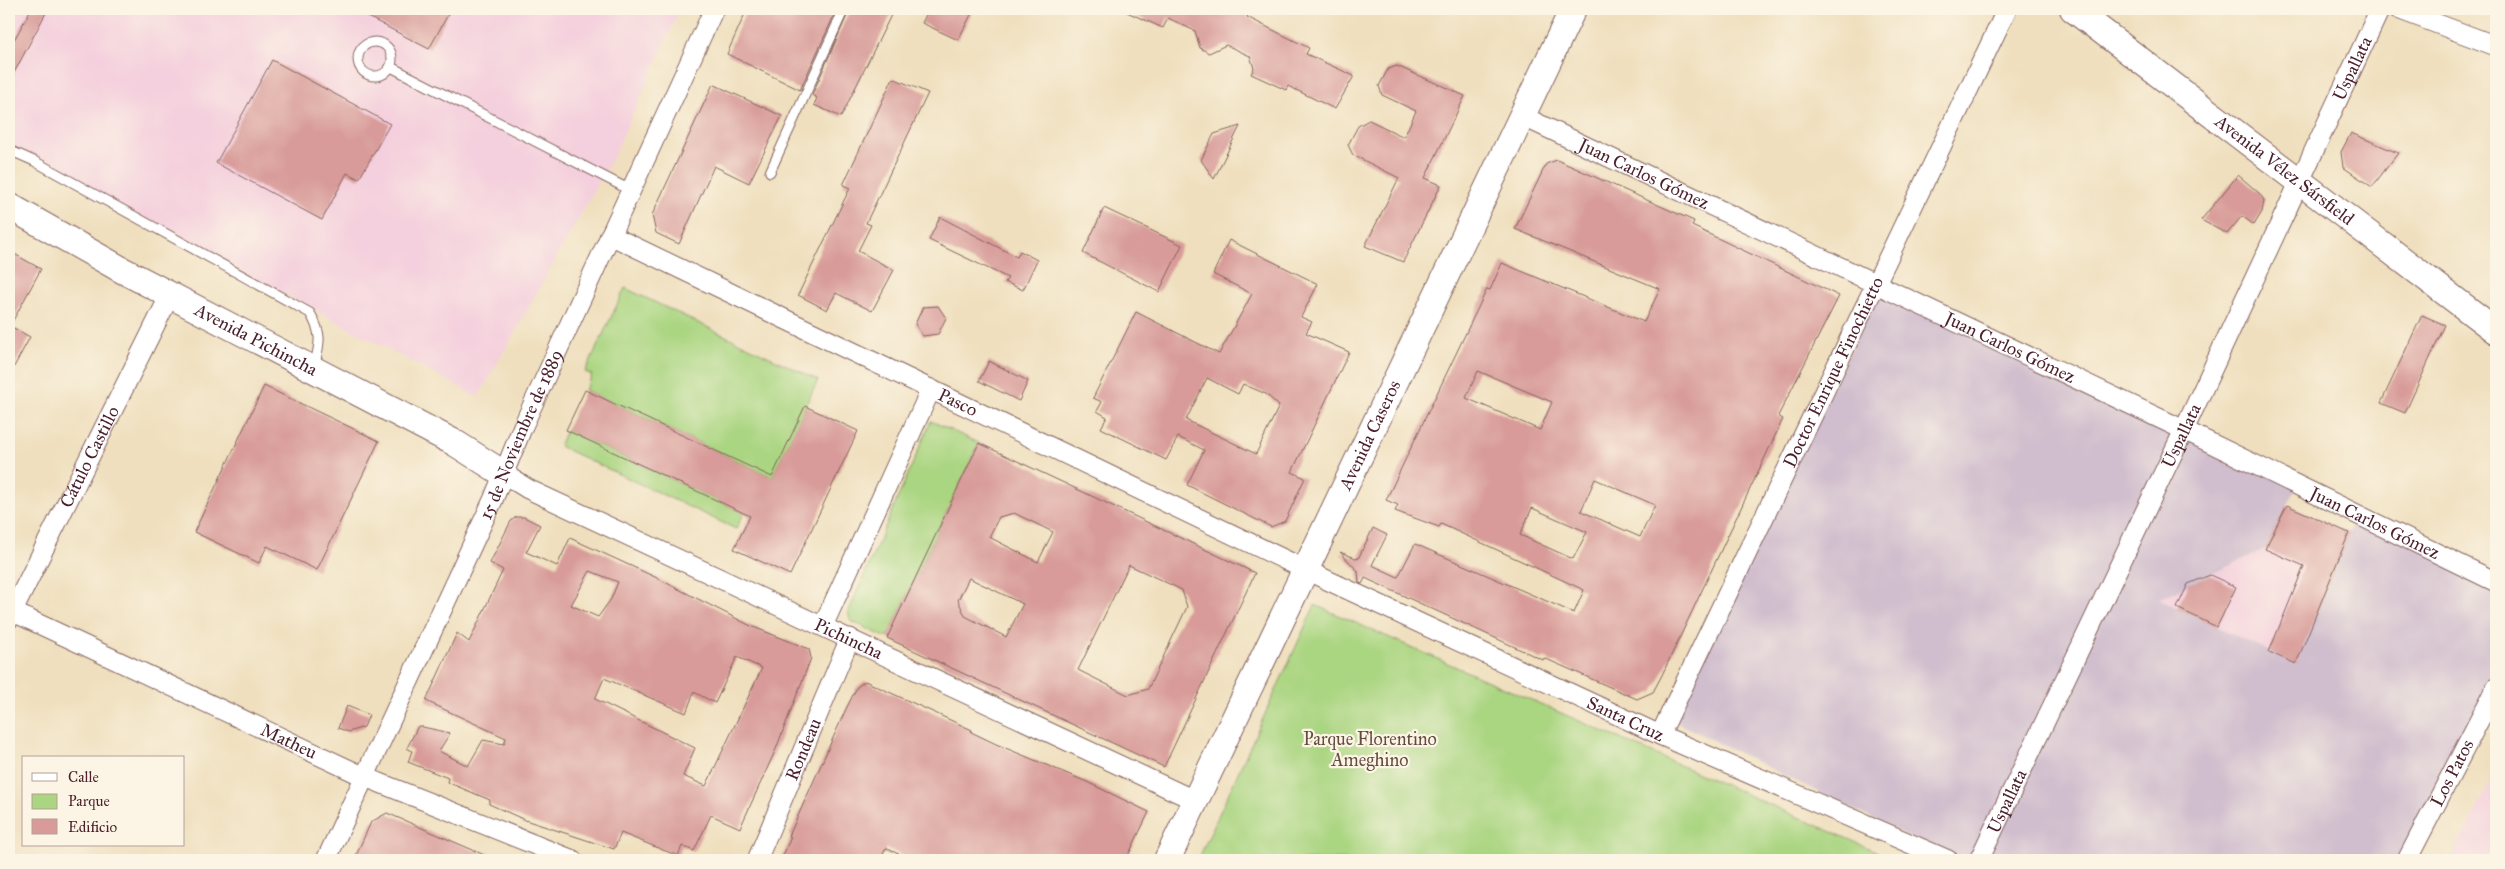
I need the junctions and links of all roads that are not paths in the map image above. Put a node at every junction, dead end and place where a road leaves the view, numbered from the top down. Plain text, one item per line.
1 (714, 9) edge
2 (844, 9) edge
3 (1574, 9) edge
4 (2007, 9) edge
5 (2380, 9) edge
6 (2398, 9) edge
7 (2081, 12) edge
8 (2496, 46) edge
9 (392, 67) dead end
10 (1522, 116) junction
11 (9, 150) edge
12 (770, 172) dead end
13 (2299, 182) junction
14 (630, 190) junction
15 (9, 206) edge
16 (610, 235) junction
17 (1877, 284) junction
18 (170, 295) junction
19 (2496, 331) edge
20 (312, 371) junction
21 (931, 390) junction
22 (2184, 430) junction
23 (504, 474) junction
24 (1306, 570) junction
25 (2496, 582) edge
26 (10, 613) edge
27 (823, 626) junction
28 (850, 638) junction
29 (2496, 688) edge
30 (1660, 735) junction
31 (365, 777) junction
32 (1196, 801) junction
33 (326, 860) edge
34 (573, 860) edge
35 (757, 860) edge
36 (1167, 860) edge
37 (1948, 860) edge
38 (1980, 860) edge
39 (2407, 860) edge

1 - 14 street, 15 de Noviembre de 1889
2 - 12 lane
3 - 10 main road, Avenida Caseros
4 - 17 street, Doctor Enrique Finochietto
5 - 13 street, Uspallata
6 - 8 street
7 - 13 main road, Avenida Vélez Sársfield
9 - 14 lane
10 - 17 street, Juan Carlos Gómez
10 - 24 main road, Avenida Caseros
11 - 20 lane
13 - 19 main road, Avenida Vélez Sársfield
13 - 22 street, Uspallata
14 - 16 street, 15 de Noviembre de 1889
15 - 18 main road, Avenida Pichincha
16 - 21 street, Pasco
16 - 23 street, 15 de Noviembre de 1889
17 - 22 street, Juan Carlos Gómez
17 - 30 street, Doctor Enrique Finochietto
18 - 20 main road, Avenida Pichincha
18 - 26 street, Cátulo Castillo
20 - 23 main road, Avenida Pichincha
21 - 24 street, Pasco
21 - 27 street
22 - 25 street, Juan Carlos Gómez
22 - 38 street, Uspallata
23 - 27 street, Pichincha
23 - 31 street, 15 de Noviembre de 1889
24 - 30 street, Santa Cruz
24 - 32 main road, Avenida Caseros
26 - 31 street, Matheu
27 - 28 street, Pichincha
28 - 32 street, Pichincha
28 - 35 street, Rondeau
29 - 39 street, Los Patos
30 - 37 street, Santa Cruz
31 - 33 street, 15 de Noviembre de 1889
31 - 34 street, Matheu
32 - 36 main road, Avenida Caseros

